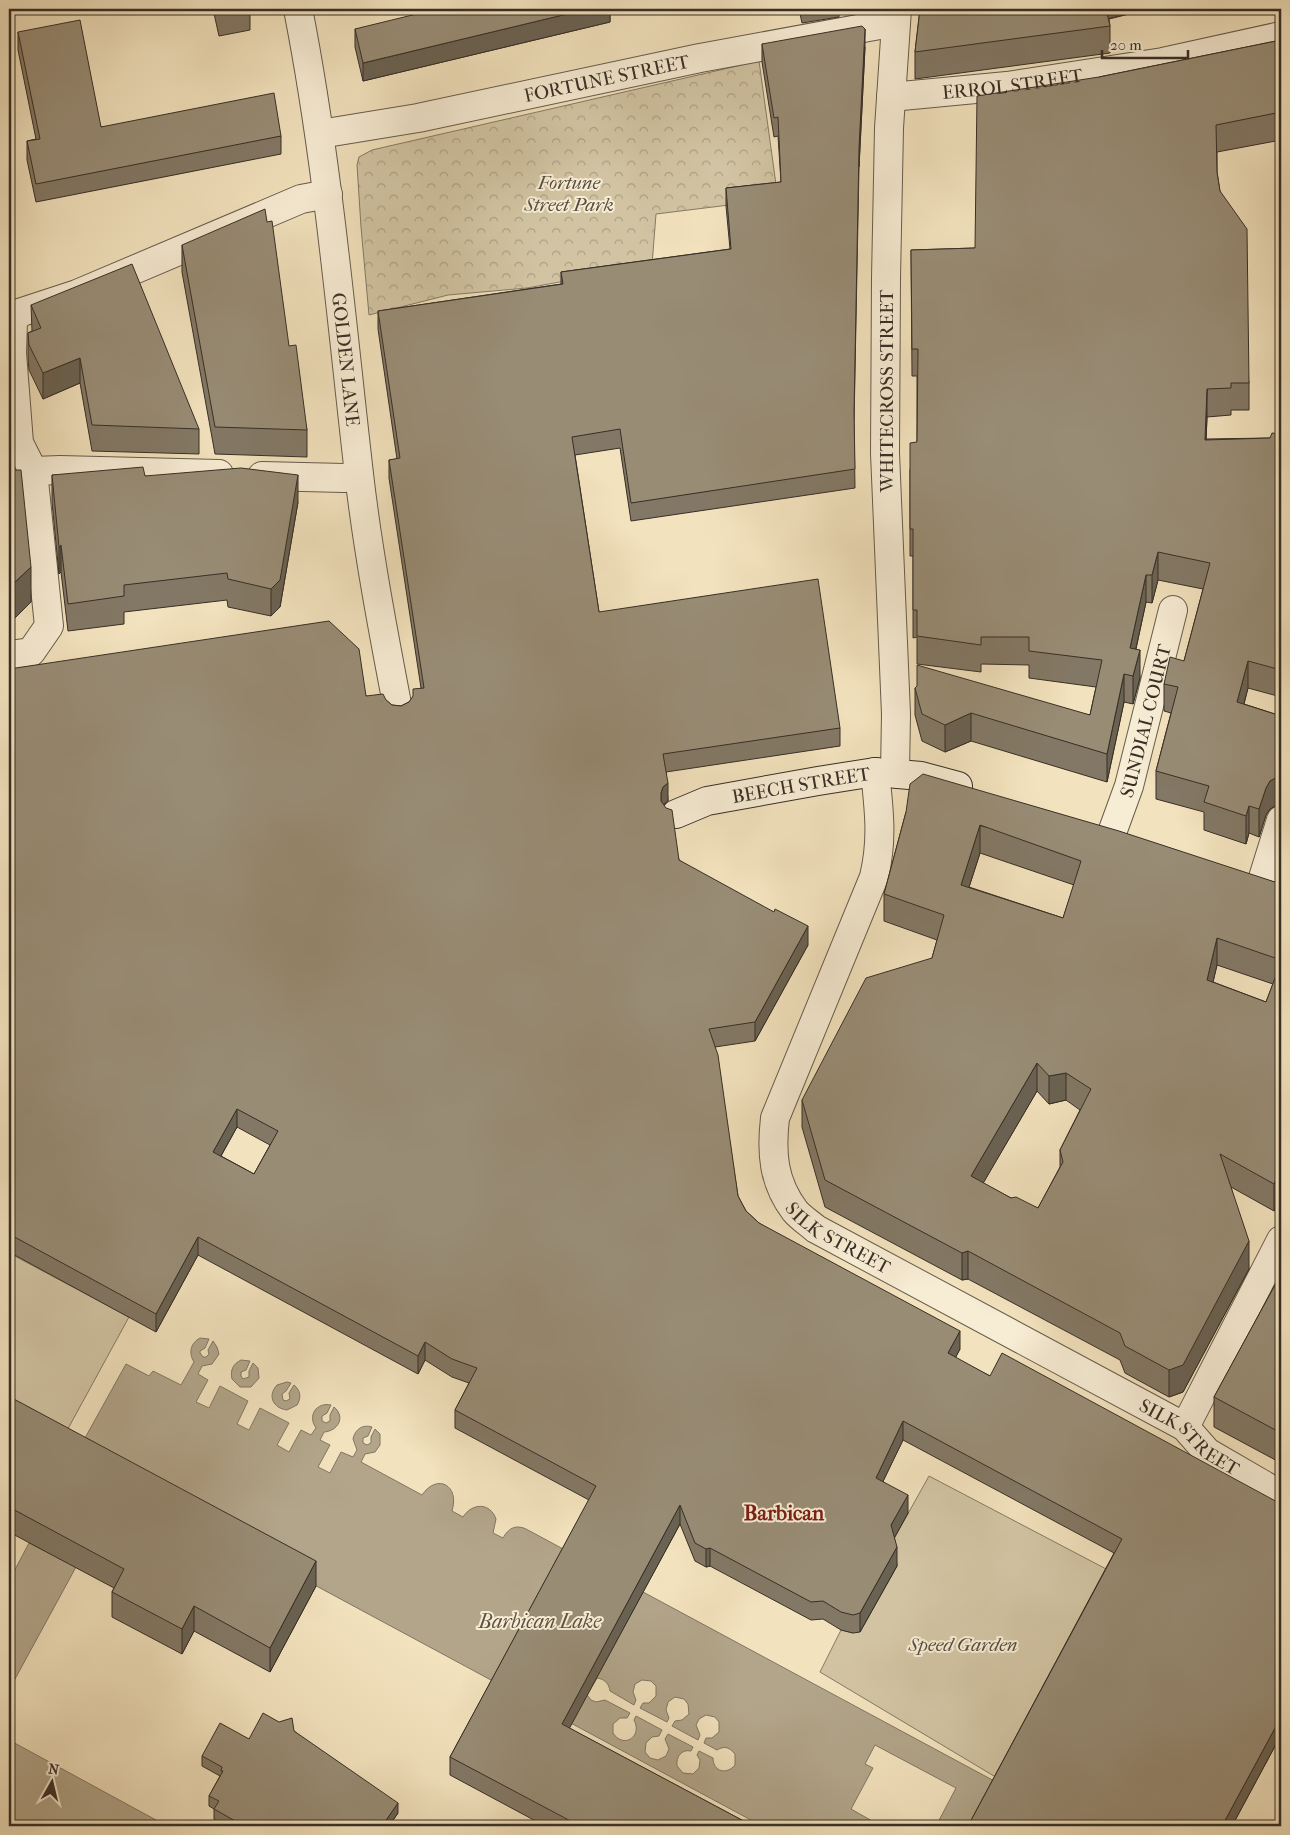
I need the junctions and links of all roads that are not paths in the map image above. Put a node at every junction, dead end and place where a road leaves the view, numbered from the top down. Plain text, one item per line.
1 (298, 9) edge
2 (896, 15) edge
3 (1281, 36) edge
4 (891, 97) junction
5 (320, 134) junction
6 (328, 194) junction
7 (33, 471) junction
8 (359, 476) junction
9 (1173, 610) dead end
10 (9, 655) edge
11 (398, 708) edge
12 (885, 772) junction
13 (984, 794) edge
14 (674, 804) dead end
15 (1281, 820) edge
16 (1085, 822) edge
17 (1234, 872) edge
18 (1271, 884) edge
19 (1281, 1240) edge
20 (1185, 1428) junction
21 (1281, 1495) edge

1 - 5 street, GOLDEN LANE
2 - 4 street, WHITECROSS STREET
2 - 5 street, FORTUNE STREET
3 - 4 street, ERROL STREET
4 - 12 street, WHITECROSS STREET
5 - 6 street, GOLDEN LANE
6 - 7 street
6 - 8 street, GOLDEN LANE
7 - 8 street
7 - 10 street
8 - 11 street, GOLDEN LANE
9 - 16 street, SUNDIAL COURT
12 - 13 street, BEECH STREET
12 - 14 street, BEECH STREET
12 - 20 street, SILK STREET
15 - 18 street
17 - 18 street
19 - 20 street
20 - 21 street, SILK STREET

